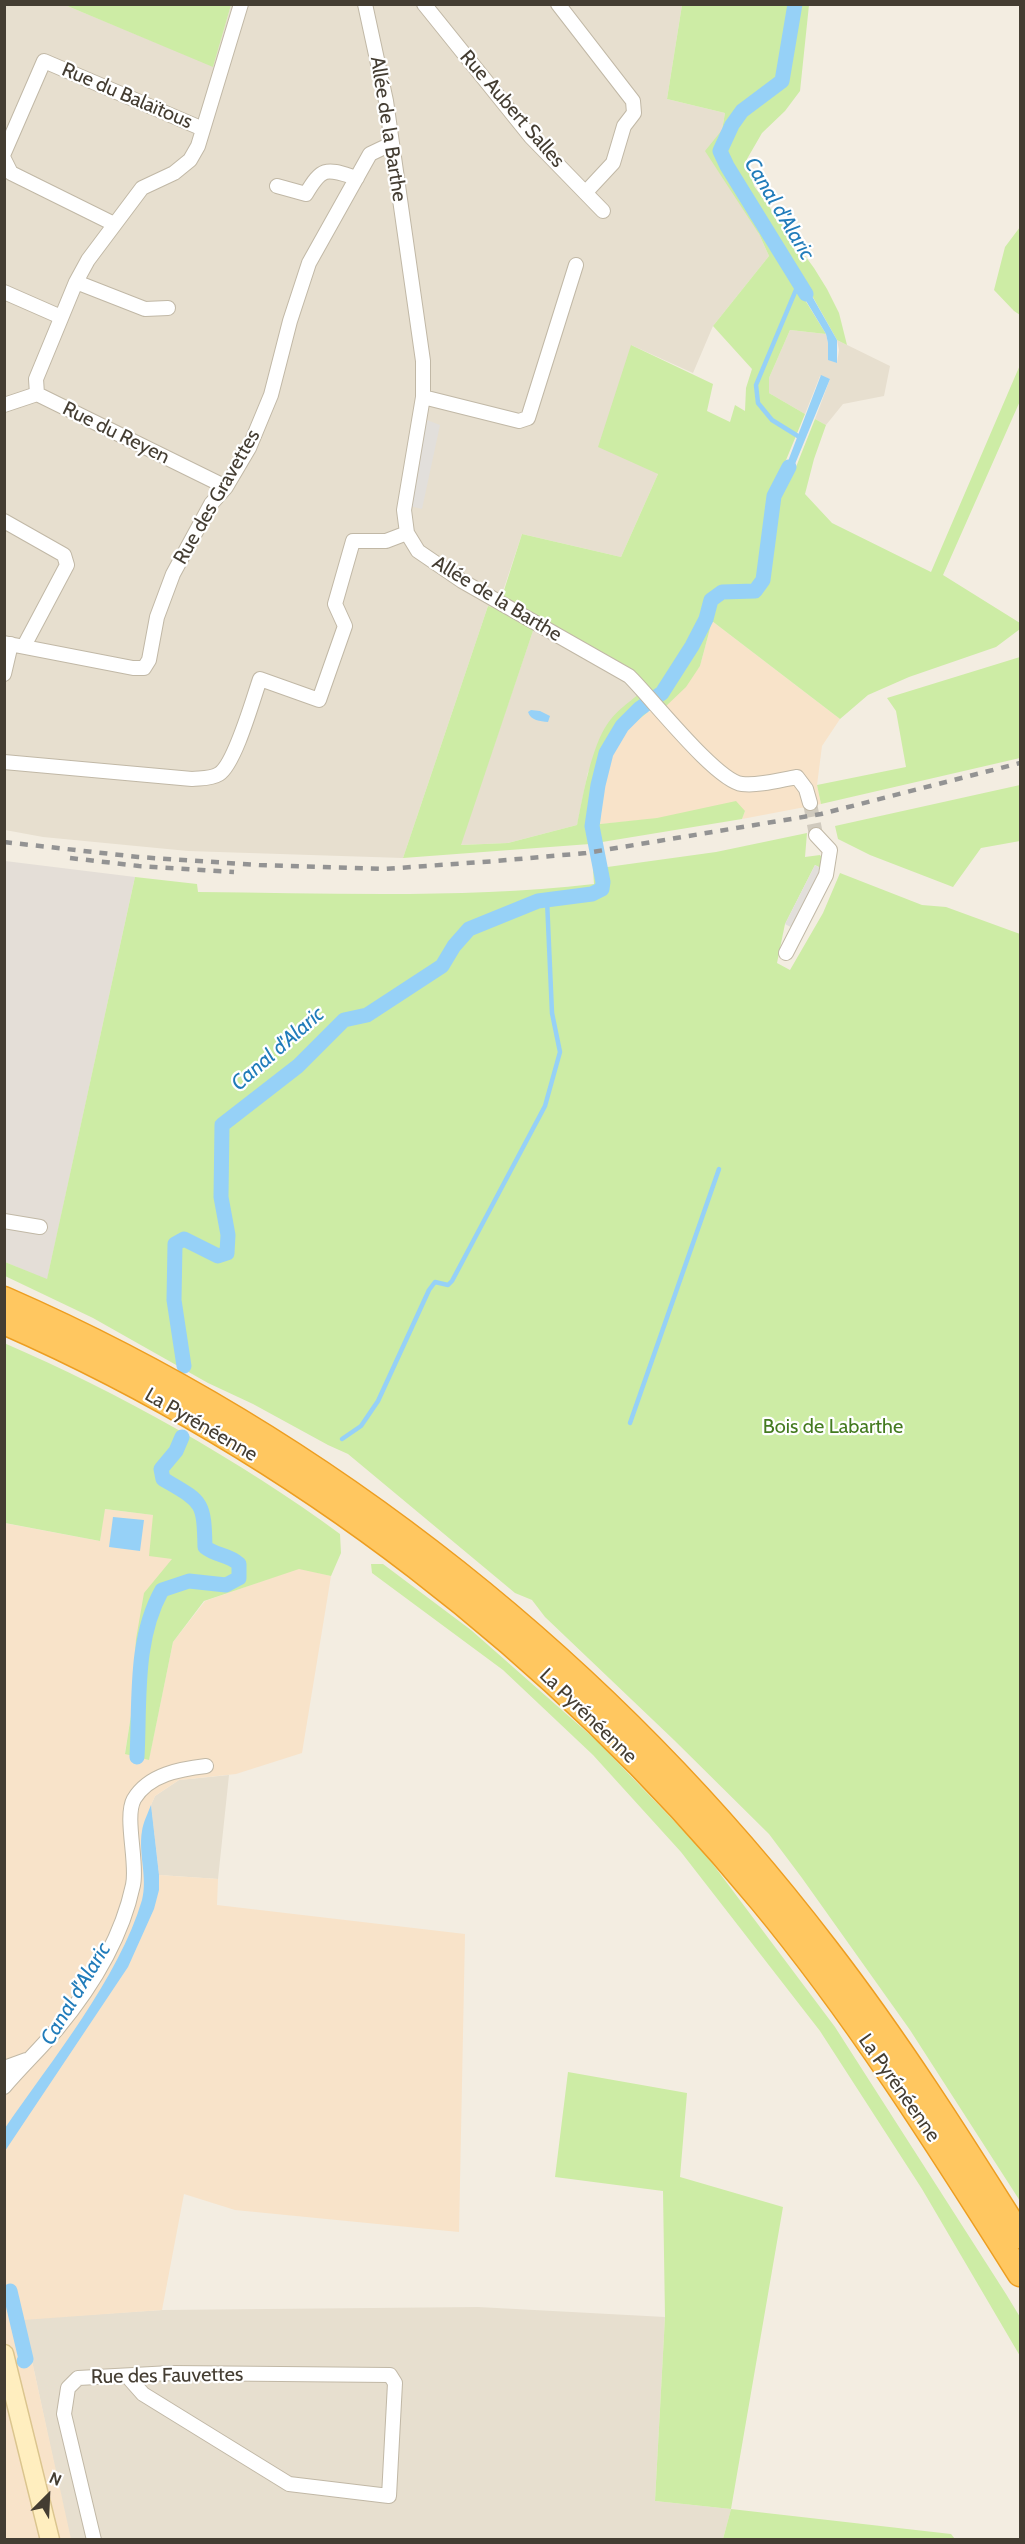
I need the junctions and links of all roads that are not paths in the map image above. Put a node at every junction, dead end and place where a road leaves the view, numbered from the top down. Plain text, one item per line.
1 (240, 4) edge
2 (365, 4) edge
3 (424, 4) edge
4 (558, 4) edge
5 (203, 129) junction
6 (391, 144) junction
7 (4, 153) edge
8 (4, 159) edge
9 (357, 178) junction
10 (277, 186) dead end
11 (586, 192) junction
12 (603, 211) dead end
13 (114, 224) junction
14 (576, 265) dead end
15 (76, 282) junction
16 (4, 292) edge
17 (168, 308) dead end
18 (61, 317) junction
19 (37, 394) junction
20 (423, 397) junction
21 (4, 405) edge
22 (226, 487) junction
23 (4, 521) edge
24 (407, 533) junction
25 (13, 644) edge
26 (4, 674) edge
27 (4, 762) edge
28 (810, 803) tunnel mouth
29 (816, 834) tunnel mouth
30 (786, 953) dead end
31 (4, 1221) edge
32 (40, 1227) dead end
33 (4, 1299) edge
34 (4, 1322) edge
35 (206, 1766) dead end
36 (31, 2057) junction
37 (4, 2068) edge
38 (4, 2087) edge
39 (1020, 2236) edge
40 (1020, 2274) edge
41 (6, 2360) edge
42 (128, 2377) junction
43 (50, 2540) edge
44 (94, 2540) edge

1 - 5 street
2 - 6 street, Allée de la Barthe
3 - 11 street, Rue Aubert Salles
4 - 11 street
5 - 7 street, Rue du Balaïtous
5 - 13 street
6 - 9 street, Rue des Gravettes
6 - 20 street, Allée de la Barthe
8 - 13 street
9 - 10 street
9 - 22 street, Rue des Gravettes
11 - 12 street, Rue Aubert Salles
13 - 15 street
14 - 20 street
15 - 17 street
15 - 18 street
16 - 18 street
18 - 19 street
19 - 21 street
19 - 22 street, Rue du Reyen
20 - 24 street, Allée de la Barthe
22 - 25 street, Rue des Gravettes
23 - 25 street
24 - 27 street
24 - 28 street, Allée de la Barthe
25 - 26 street
29 - 30 street
31 - 32 street
33 - 39 highway, La Pyrénéenne
34 - 40 highway, La Pyrénéenne
35 - 36 street
36 - 37 street
36 - 38 street
41 - 43 main road
42 - 42 street, Rue des Fauvettes
42 - 44 street, Rue des Fauvettes

